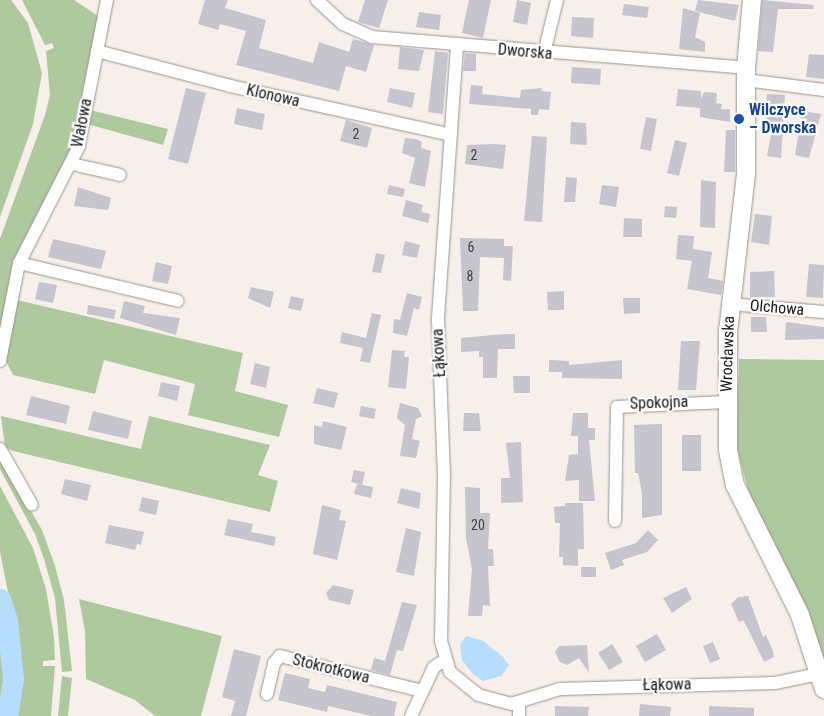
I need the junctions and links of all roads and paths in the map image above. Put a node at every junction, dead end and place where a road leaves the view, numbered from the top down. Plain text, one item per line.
1 (107, 0) edge
2 (316, 0) edge
3 (557, 0) edge
4 (752, 0) edge
5 (457, 46) junction
6 (97, 51) junction
7 (544, 53) junction
8 (746, 74) junction
9 (824, 90) edge
10 (451, 136) junction
11 (72, 164) junction
12 (120, 175) dead end
13 (19, 263) junction
14 (178, 300) dead end
15 (730, 304) junction
16 (824, 312) edge
17 (0, 361) edge
18 (726, 402) junction
19 (0, 449) edge
20 (32, 505) dead end
21 (615, 521) dead end
22 (445, 660) junction
23 (822, 682) edge
24 (422, 691) junction
25 (267, 694) dead end
26 (520, 702) junction
27 (411, 716) edge
28 (519, 716) edge

1 - 6 street, Wałowa
2 - 5 street, Dworska
3 - 7 street
4 - 8 street, Wrocławska
5 - 7 street, Dworska
5 - 10 street, Łąkowa
6 - 10 street, Klonowa
6 - 11 street, Wałowa
7 - 8 street, Dworska
8 - 9 street, Dworska
8 - 15 street, Wrocławska
10 - 22 street, Łąkowa
11 - 12 street
11 - 13 street, Wałowa
13 - 14 street
13 - 17 street, Wałowa
15 - 16 street, Olchowa
15 - 18 street, Wrocławska
18 - 21 street, Spokojna
18 - 23 street, Wrocławska
19 - 20 street
22 - 24 street
22 - 26 street, Łąkowa
23 - 26 street, Łąkowa
24 - 25 street, Stokrotkowa
24 - 27 street
26 - 28 street

